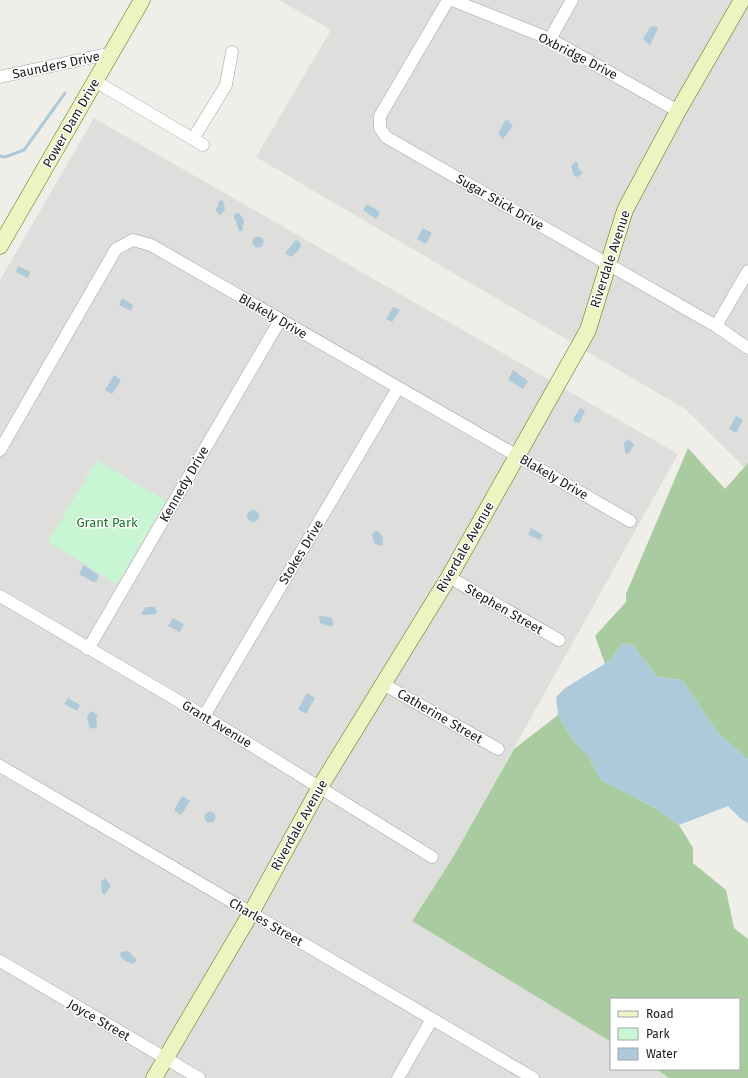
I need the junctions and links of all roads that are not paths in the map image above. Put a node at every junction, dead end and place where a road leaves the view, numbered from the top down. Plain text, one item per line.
1 (142, 0) edge
2 (448, 0) edge
3 (452, 0) edge
4 (572, 0) edge
5 (742, 0) edge
6 (550, 39) junction
7 (232, 52) dead end
8 (112, 53) junction
9 (0, 77) edge
10 (95, 81) junction
11 (678, 111) junction
12 (0, 246) edge
13 (608, 264) junction
14 (748, 271) edge
15 (280, 320) junction
16 (716, 326) junction
17 (748, 348) edge
18 (398, 388) junction
19 (0, 450) edge
20 (517, 456) junction
21 (630, 521) dead end
22 (449, 577) junction
23 (0, 596) edge
24 (559, 640) dead end
25 (88, 649) junction
26 (383, 684) junction
27 (204, 716) junction
28 (498, 749) dead end
29 (0, 766) edge
30 (320, 787) junction
31 (432, 857) dead end
32 (251, 913) junction
33 (0, 961) edge
34 (432, 1019) junction
35 (165, 1058) junction
36 (154, 1078) edge
37 (199, 1078) edge
38 (398, 1078) edge
39 (533, 1078) edge

1 - 8 street, Power Dam Drive
2 - 13 street, Sugar Stick Drive
3 - 6 street, Oxbridge Drive
4 - 6 street
5 - 11 street, Riverdale Avenue
6 - 11 street, Oxbridge Drive
7 - 10 street
8 - 9 street, Saunders Drive
8 - 10 street, Power Dam Drive
10 - 12 street, Power Dam Drive
11 - 13 street, Riverdale Avenue
13 - 16 street, Sugar Stick Drive
13 - 20 street, Riverdale Avenue
14 - 16 street
15 - 18 street, Blakely Drive
15 - 19 street, Blakely Drive
15 - 25 street, Kennedy Drive
16 - 17 street, Sugar Stick Drive
18 - 20 street, Blakely Drive
18 - 27 street, Stokes Drive
20 - 21 street, Blakely Drive
20 - 22 street, Riverdale Avenue
22 - 24 street, Stephen Street
22 - 26 street, Riverdale Avenue
23 - 25 street, Grant Avenue
25 - 27 street, Grant Avenue
26 - 28 street, Catherine Street
26 - 30 street, Riverdale Avenue
27 - 30 street, Grant Avenue
29 - 32 street, Charles Street
30 - 31 street, Grant Avenue
30 - 32 street, Riverdale Avenue
32 - 34 street, Charles Street
32 - 35 street, Riverdale Avenue
33 - 35 street, Joyce Street
34 - 38 street
34 - 39 street, Charles Street
35 - 36 street, Riverdale Avenue
35 - 37 street, Joyce Street

